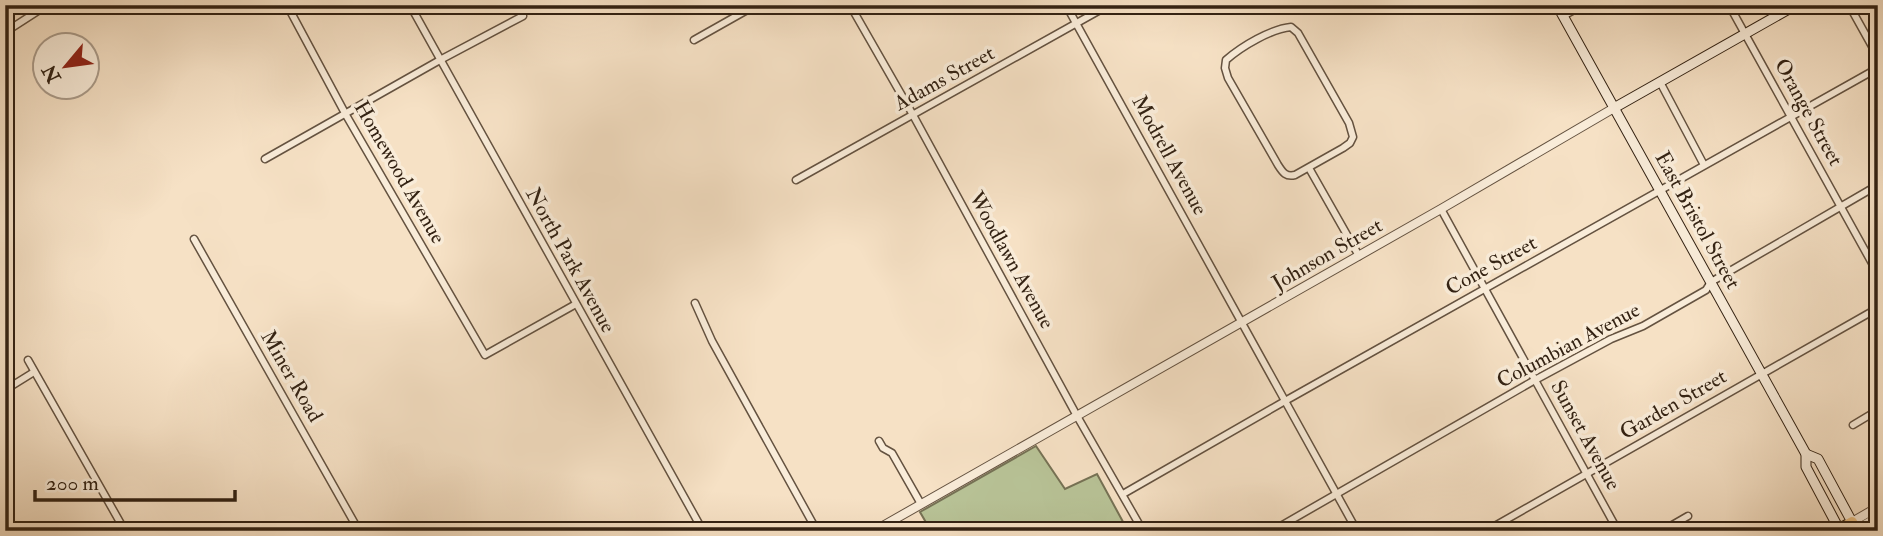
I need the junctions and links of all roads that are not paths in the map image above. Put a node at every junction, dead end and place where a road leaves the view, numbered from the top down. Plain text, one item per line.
1 (68, 5) edge
2 (287, 5) edge
3 (410, 5) edge
4 (755, 5) edge
5 (850, 5) edge
6 (1066, 5) edge
7 (1109, 5) edge
8 (1556, 5) edge
9 (1583, 5) edge
10 (1729, 5) edge
11 (1796, 5) edge
12 (1849, 5) edge
13 (40, 7) edge
14 (523, 16) dead end
15 (1563, 16) junction
16 (1077, 23) junction
17 (5, 29) edge
18 (1745, 34) junction
19 (694, 40) dead end
20 (1878, 57) edge
21 (440, 60) junction
22 (1878, 68) edge
23 (1660, 82) junction
24 (1614, 108) junction
25 (346, 115) junction
26 (913, 115) junction
27 (1791, 116) junction
28 (265, 159) dead end
29 (1704, 165) junction
30 (1309, 167) junction
31 (796, 180) dead end
32 (1878, 185) edge
33 (1660, 190) junction
34 (1841, 206) junction
35 (1441, 209) junction
36 (194, 239) dead end
37 (1359, 256) junction
38 (1878, 274) edge
39 (1711, 282) junction
40 (1485, 289) junction
41 (695, 303) dead end
42 (576, 304) junction
43 (1878, 308) edge
44 (1242, 322) junction
45 (28, 360) dead end
46 (34, 372) junction
47 (1761, 374) junction
48 (1535, 380) junction
49 (5, 390) edge
50 (1285, 401) junction
51 (1878, 410) edge
52 (1077, 416) junction
53 (1853, 425) dead end
54 (879, 441) dead end
55 (1807, 454) junction
56 (1587, 474) junction
57 (1123, 494) junction
58 (1337, 494) junction
59 (921, 505) junction
60 (1878, 507) edge
61 (1688, 516) dead end
62 (1878, 517) edge
63 (1855, 528) edge
64 (1839, 530) edge
65 (125, 531) edge
66 (359, 531) edge
67 (703, 531) edge
68 (817, 531) edge
69 (874, 531) edge
70 (1143, 531) edge
71 (1272, 531) edge
72 (1357, 531) edge
73 (1486, 531) edge
74 (1618, 531) edge
75 (1662, 531) edge

1 - 13 street
2 - 25 street, Homewood Avenue
3 - 21 street, North Park Avenue
4 - 19 street
5 - 26 street, Woodlawn Avenue
6 - 16 street, Modrell Avenue
7 - 16 street, Adams Street
8 - 15 main road, East Bristol Street
9 - 15 street
10 - 18 street, Orange Street
11 - 18 main road, Johnson Street
12 - 20 street
13 - 17 street
14 - 21 street
15 - 24 main road, East Bristol Street
16 - 26 street, Adams Street
16 - 44 street, Modrell Avenue
18 - 23 main road, Johnson Street
18 - 27 street, Orange Street
21 - 25 street
21 - 42 street, North Park Avenue
22 - 27 street, Cone Street
23 - 24 main road, Johnson Street
23 - 29 street
24 - 33 main road, East Bristol Street
24 - 35 street, Johnson Street
25 - 28 street
25 - 42 street, Homewood Avenue
26 - 31 street, Adams Street
26 - 52 street, Woodlawn Avenue
27 - 29 street, Cone Street
27 - 34 street, Orange Street
29 - 33 street, Cone Street
30 - 30 street
30 - 37 street
32 - 34 street, Columbian Avenue
33 - 39 main road, East Bristol Street
33 - 40 street, Cone Street
34 - 38 street, Orange Street
34 - 39 street, Columbian Avenue
35 - 37 street, Johnson Street
35 - 40 street, Sunset Avenue
36 - 66 street, Miner Road
37 - 44 street, Johnson Street
39 - 47 main road, East Bristol Street
39 - 48 street, Columbian Avenue
40 - 48 street, Sunset Avenue
40 - 50 street, Cone Street
41 - 68 street
42 - 67 street, North Park Avenue
43 - 47 street, Garden Street
44 - 50 street, Modrell Avenue
44 - 52 street, Johnson Street
45 - 46 street
46 - 49 street
46 - 65 street
47 - 55 main road, East Bristol Street
47 - 56 street, Garden Street
48 - 56 street, Sunset Avenue
48 - 58 street, Columbian Avenue
50 - 57 street, Cone Street
50 - 58 street, Modrell Avenue
51 - 53 street
52 - 57 street, Woodlawn Avenue
52 - 59 street, Johnson Street
54 - 59 street
55 - 63 main road, East Bristol Street
55 - 64 main road, East Bristol Street
56 - 73 street, Garden Street
56 - 74 street, Sunset Avenue
57 - 70 street, Woodlawn Avenue
58 - 71 street, Columbian Avenue
58 - 72 street, Modrell Avenue
59 - 69 street, Johnson Street
60 - 63 street
61 - 75 street
62 - 63 street
63 - 64 main road

